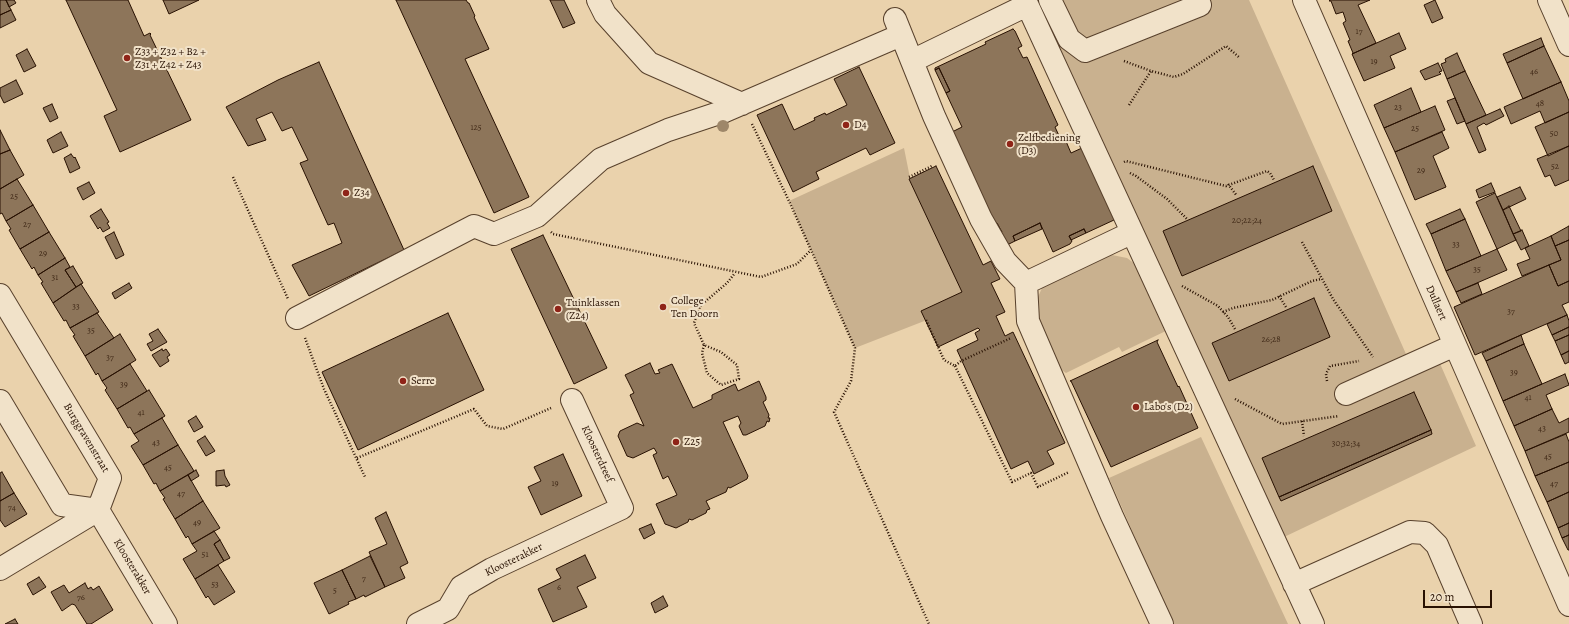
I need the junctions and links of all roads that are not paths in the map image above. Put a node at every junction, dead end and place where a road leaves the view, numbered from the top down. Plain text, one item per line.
1 (598, 0) edge
2 (1050, 0) edge
3 (1198, 0) edge
4 (1304, 0) edge
5 (1549, 0) edge
6 (1026, 3) edge
7 (1569, 45) edge
8 (912, 61) junction
9 (742, 104) junction
10 (1131, 233) junction
11 (1026, 283) junction
12 (0, 295) edge
13 (297, 318) road end
14 (1455, 345) junction
15 (572, 400) road end
16 (0, 401) edge
17 (1344, 404) road end
18 (622, 508) joint
19 (98, 510) junction
20 (0, 569) edge
21 (1294, 584) junction
22 (1569, 605) edge
23 (453, 616) edge
24 (166, 624) edge
25 (418, 624) edge
26 (1162, 624) edge
27 (1313, 624) edge
28 (1471, 624) edge

1 - 9 street
2 - 3 street
4 - 14 street, Dullaert
5 - 7 street
6 - 8 street
6 - 10 street
8 - 9 street
8 - 11 street
9 - 13 street
10 - 11 street
10 - 21 street
11 - 26 street
12 - 19 street, Burggravenstraat
14 - 17 street
14 - 22 street, Dullaert
15 - 18 street, Kloosterdreef
16 - 19 street
18 - 23 street, Kloosterakker
19 - 20 street
19 - 24 street, Kloosterakker
21 - 27 street
21 - 28 street
23 - 25 street, Kloosterakker

